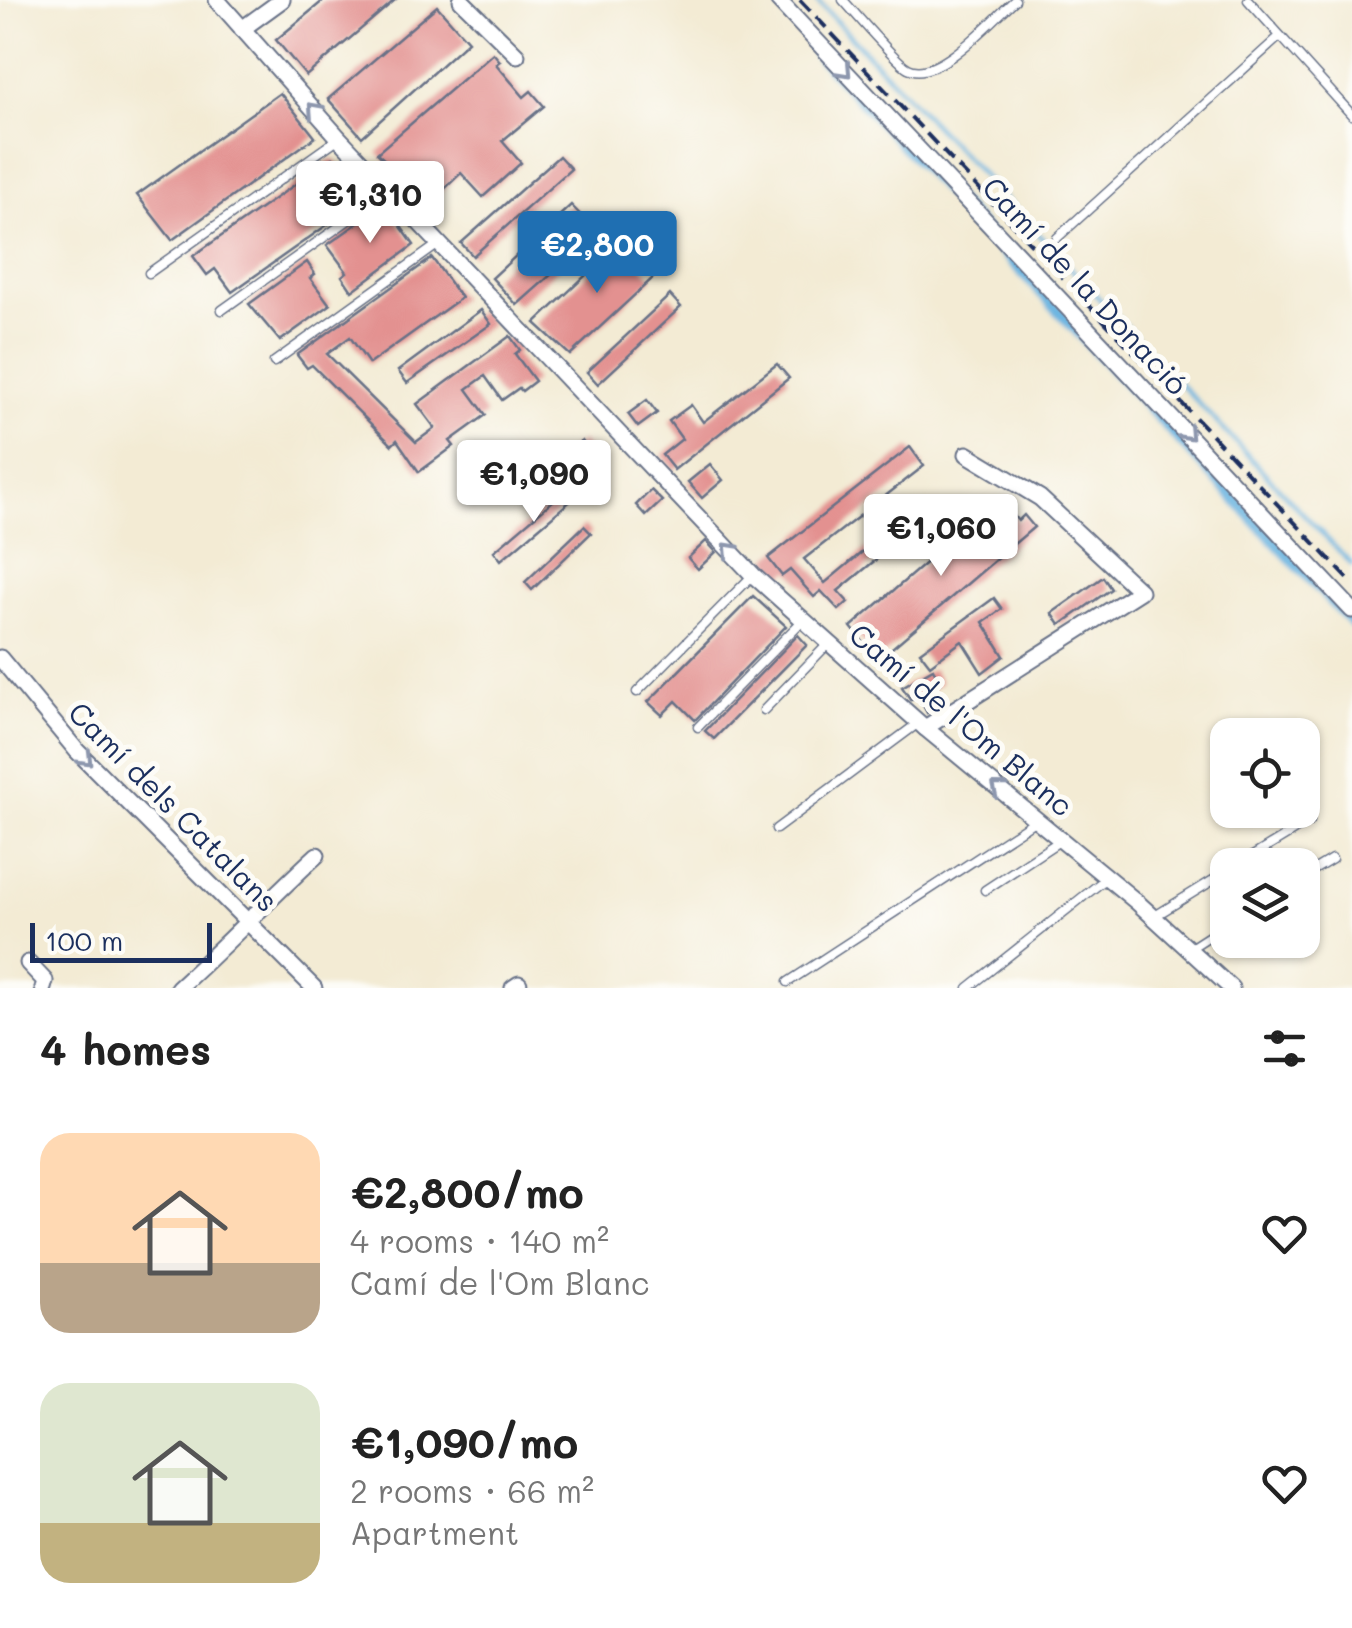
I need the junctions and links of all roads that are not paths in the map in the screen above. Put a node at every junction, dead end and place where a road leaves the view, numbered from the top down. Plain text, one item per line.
1 (217, 0) edge
2 (282, 0) edge
3 (460, 0) edge
4 (778, 0) edge
5 (844, 0) edge
6 (1015, 0) edge
7 (1248, 0) edge
8 (242, 30) junction
9 (1280, 36) junction
10 (518, 55) dead end
11 (1352, 115) edge
12 (340, 138) junction
13 (389, 190) junction
14 (1058, 238) dead end
15 (440, 243) junction
16 (149, 273) dead end
17 (222, 310) dead end
18 (274, 362) dead end
19 (966, 454) dead end
20 (753, 575) junction
21 (1352, 610) edge
22 (802, 621) junction
23 (829, 643) junction
24 (0, 658) edge
25 (637, 692) dead end
26 (764, 710) dead end
27 (922, 725) junction
28 (698, 727) dead end
29 (1037, 819) junction
30 (1299, 828) edge
31 (776, 829) dead end
32 (1062, 839) junction
33 (1266, 848) edge
34 (317, 855) dead end
35 (1332, 858) dead end
36 (1320, 866) edge
37 (1108, 878) junction
38 (1210, 883) edge
39 (985, 890) dead end
40 (1153, 917) junction
41 (246, 919) junction
42 (1210, 935) edge
43 (1188, 949) junction
44 (28, 964) dead end
45 (788, 982) dead end
46 (43, 988) edge
47 (178, 988) edge
48 (314, 988) edge
49 (968, 988) edge
50 (1232, 988) edge

1 - 8 street, Camí de l'Om Blanc
2 - 8 street
3 - 10 street
4 -> 21 street, Camí de la Donació
5 - 6 lane
7 - 9 lane
12 -> 8 street, Camí de l'Om Blanc
9 - 11 lane
9 - 14 lane
12 - 13 street, Camí de l'Om Blanc
12 - 16 lane
13 - 15 street, Camí de l'Om Blanc
13 - 17 lane
15 - 18 lane
20 -> 15 street, Camí de l'Om Blanc
19 - 27 street
20 - 22 street, Camí de l'Om Blanc
20 - 25 lane
22 - 23 street, Camí de l'Om Blanc
22 - 28 lane
23 - 26 lane
23 - 27 street, Camí de l'Om Blanc
24 -> 41 street, Camí dels Catalans
29 -> 27 street, Camí de l'Om Blanc
27 - 31 lane
29 - 32 street, Camí de l'Om Blanc
29 - 45 lane
30 - 33 lane
32 - 37 street, Camí de l'Om Blanc
32 - 39 lane
34 - 41 street
35 - 36 lane
37 - 40 street, Camí de l'Om Blanc
37 - 49 lane
38 - 40 lane
40 - 43 street, Camí de l'Om Blanc
41 - 47 street
41 - 48 street, Camí dels Catalans
42 - 43 lane
43 - 50 street, Camí de l'Om Blanc
44 - 46 street

